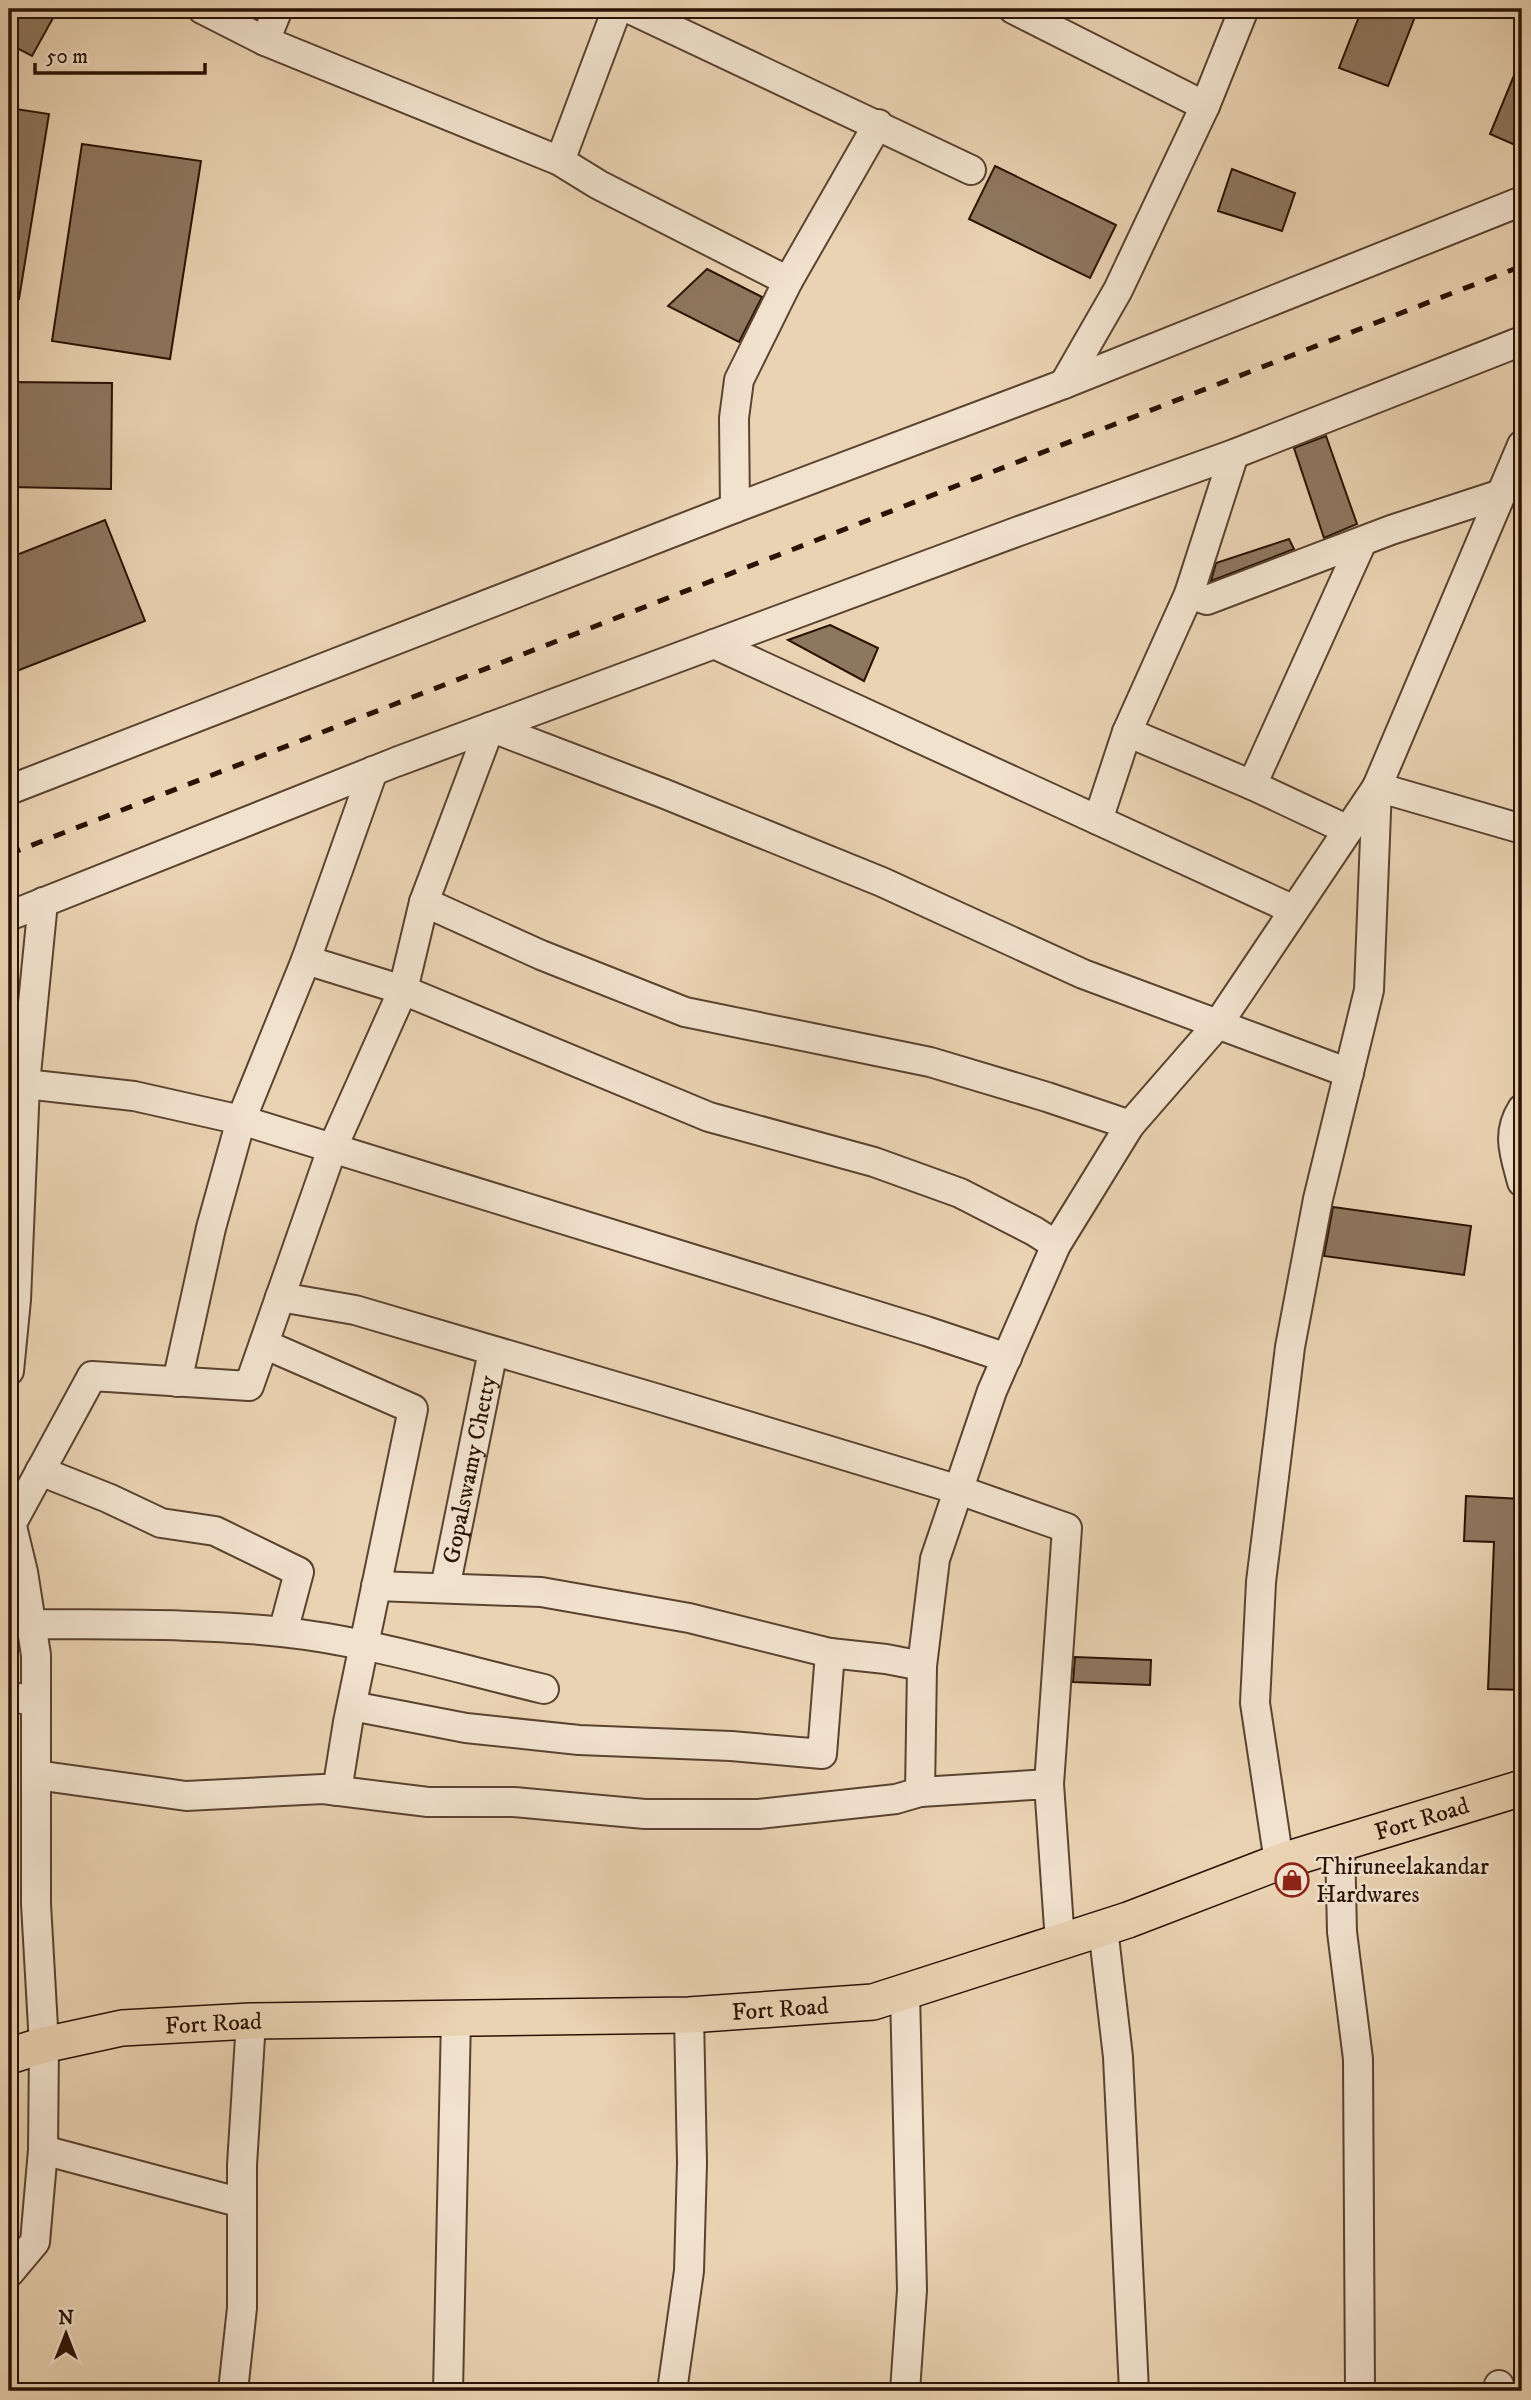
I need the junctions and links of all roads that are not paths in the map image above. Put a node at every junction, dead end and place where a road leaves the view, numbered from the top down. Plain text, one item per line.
1 (202, 9) edge
2 (278, 9) edge
3 (617, 9) edge
4 (630, 9) edge
5 (1013, 9) edge
6 (1244, 9) edge
7 (265, 41) junction
8 (1205, 106) junction
9 (878, 124) junction
10 (560, 161) junction
11 (971, 170) dead end
12 (1522, 201) edge
13 (788, 281) junction
14 (1522, 341) edge
15 (1064, 384) junction
16 (1522, 445) edge
17 (1234, 454) junction
18 (1501, 495) junction
19 (735, 508) junction
20 (1362, 541) junction
21 (1189, 594) junction
22 (714, 644) junction
23 (490, 727) junction
24 (1127, 732) junction
25 (373, 771) junction
26 (1252, 785) junction
27 (1377, 787) junction
28 (9, 790) edge
29 (1098, 820) junction
30 (1522, 829) edge
31 (1348, 830) junction
32 (43, 902) junction
33 (424, 902) junction
34 (1294, 910) junction
35 (9, 916) edge
36 (306, 960) junction
37 (403, 990) junction
38 (1218, 1024) junction
39 (1349, 1073) junction
40 (17, 1087) edge
41 (1522, 1109) edge
42 (241, 1120) junction
43 (1130, 1125) junction
44 (332, 1149) junction
45 (1522, 1182) edge
46 (1056, 1245) junction
47 (280, 1297) junction
48 (264, 1344) junction
49 (494, 1351) junction
50 (1007, 1358) junction
51 (9, 1371) edge
52 (177, 1382) junction
53 (40, 1471) junction
54 (959, 1490) junction
55 (10, 1520) edge
56 (376, 1586) junction
57 (445, 1588) junction
58 (31, 1624) junction
59 (283, 1632) junction
60 (364, 1646) junction
61 (830, 1653) junction
62 (922, 1666) junction
63 (544, 1689) dead end
64 (22, 1699) edge
65 (352, 1706) junction
66 (36, 1774) junction
67 (1049, 1784) junction
68 (1522, 1788) edge
69 (337, 1791) junction
70 (920, 1791) junction
71 (1340, 1843) junction
72 (1279, 1862) junction
73 (1103, 1928) junction
74 (1060, 1942) junction
75 (905, 1992) junction
76 (689, 2015) junction
77 (456, 2018) junction
78 (251, 2021) junction
79 (44, 2045) junction
80 (9, 2056) edge
81 (43, 2150) junction
82 (242, 2203) junction
83 (9, 2273) edge
84 (233, 2391) edge
85 (448, 2391) edge
86 (672, 2391) edge
87 (905, 2391) edge
88 (1134, 2391) edge
89 (1360, 2391) edge

1 - 7 street
2 - 7 street
3 - 10 street
4 - 9 street
5 - 8 street
6 - 8 street
7 - 10 street
8 - 15 street
9 - 11 street
9 - 13 street
10 - 13 street
12 - 15 street
13 - 19 street
14 - 17 street
15 - 19 street
16 - 18 street
17 - 21 street
17 - 22 street
18 - 20 street
18 - 27 street
19 - 28 street
20 - 21 street
20 - 26 street
21 - 24 street
22 - 23 street
22 - 29 street
23 - 25 street
23 - 33 street
23 - 38 street
24 - 26 street
24 - 29 street
25 - 32 street
25 - 36 street
26 - 31 street
27 - 30 street
27 - 31 street
27 - 39 street
29 - 34 street
31 - 34 street
32 - 35 street
32 - 40 street
33 - 37 street
33 - 43 street
34 - 38 street
36 - 37 street
36 - 42 street
37 - 44 street
37 - 46 street
38 - 39 street
38 - 43 street
39 - 72 street
40 - 42 street
40 - 51 street
41 - 45 street
42 - 44 street
42 - 52 street
43 - 46 street
44 - 47 street
44 - 50 street
46 - 50 street
47 - 48 street
47 - 49 street
48 - 52 street
48 - 56 street
49 - 54 street
49 - 57 street, Gopalswamy Chetty
50 - 54 street
52 - 53 street
53 - 55 street
53 - 59 street
54 - 62 street
54 - 67 street
55 - 58 street
56 - 57 street
56 - 60 street
57 - 61 street
58 - 59 street
58 - 64 street
59 - 60 street
60 - 63 street
60 - 65 street
61 - 62 street
61 - 65 street
62 - 70 street
64 - 66 street
65 - 69 street
66 - 69 street
66 - 79 street
67 - 70 street
67 - 74 street
68 - 71 main road, Fort Road
69 - 70 street
71 - 72 main road, Fort Road
71 - 89 street
72 - 73 main road, Fort Road
73 - 74 main road, Fort Road
73 - 88 street
74 - 75 main road, Fort Road
75 - 76 main road, Fort Road
75 - 87 street
76 - 77 main road, Fort Road
76 - 86 street
77 - 78 main road, Fort Road
77 - 85 street
78 - 79 main road, Fort Road
78 - 82 street
79 - 80 main road, Fort Road
79 - 81 street
81 - 82 street
81 - 83 street
82 - 84 street

